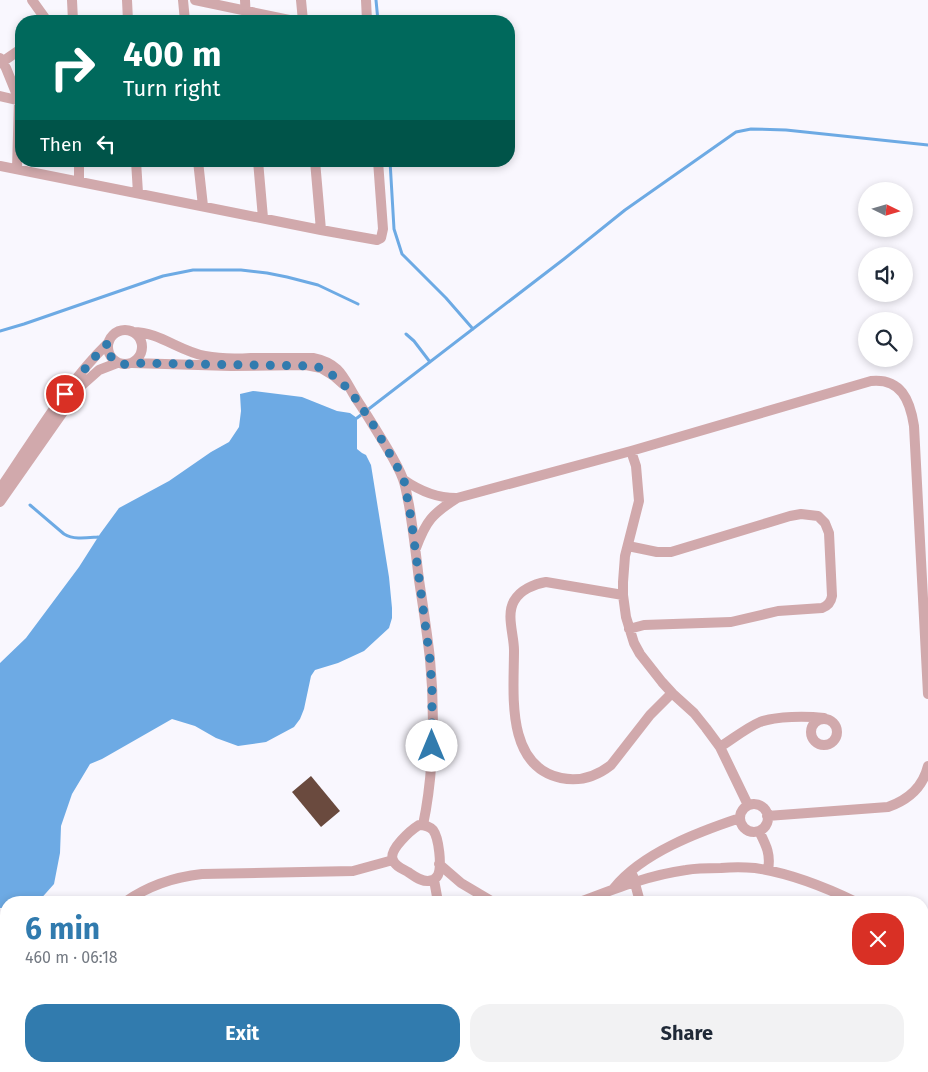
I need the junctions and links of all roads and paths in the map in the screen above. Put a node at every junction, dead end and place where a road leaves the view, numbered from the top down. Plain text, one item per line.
1 (32, 0) edge
2 (72, 0) edge
3 (127, 0) edge
4 (183, 0) edge
5 (195, 0) edge
6 (245, 0) edge
7 (301, 0) edge
8 (366, 0) edge
9 (43, 15) edge
10 (73, 15) edge
11 (128, 15) edge
12 (184, 15) edge
13 (243, 15) edge
14 (246, 15) edge
15 (302, 15) edge
16 (367, 15) edge
17 (15, 52) edge
18 (1, 60) edge
19 (15, 87) edge
20 (0, 96) edge
21 (15, 99) edge
22 (0, 166) edge
23 (79, 167) edge
24 (136, 167) edge
25 (199, 167) edge
26 (259, 167) edge
27 (316, 167) edge
28 (378, 167) edge
29 (17, 169) joint
30 (80, 182) junction
31 (138, 193) junction
32 (203, 206) junction
33 (263, 218) junction
34 (322, 230) junction
35 (133, 332) junction
36 (108, 343) junction
37 (118, 363) junction
38 (132, 363) junction
39 (351, 392) junction
40 (631, 451) junction
41 (404, 480) junction
42 (0, 489) edge
43 (457, 498) junction
44 (0, 502) edge
45 (628, 546) junction
46 (416, 548) junction
47 (623, 595) junction
48 (629, 629) junction
49 (672, 693) junction
50 (928, 694) edge
51 (798, 717) junction
52 (824, 718) junction
53 (811, 731) junction
54 (720, 747) junction
55 (928, 766) edge
56 (748, 805) junction
57 (767, 816) junction
58 (740, 818) junction
59 (424, 825) junction
60 (759, 830) junction
61 (393, 860) junction
62 (439, 864) junction
63 (631, 870) junction
64 (768, 870) junction
65 (434, 880) junction
66 (635, 882) junction
67 (613, 889) junction
68 (136, 896) edge
69 (437, 896) edge
70 (483, 896) edge
71 (595, 896) edge
72 (638, 896) edge
73 (842, 896) edge

1 - 9 street
2 - 10 street
3 - 11 street
4 - 12 street
5 - 13 street
6 - 14 street
7 - 15 street
8 - 16 street
17 - 18 street
18 - 19 street
20 - 21 street
22 - 29 street
23 - 30 street
24 - 31 street
25 - 32 street
26 - 33 street
27 - 34 street
28 - 34 street
29 - 30 street
30 - 31 street
31 - 32 street
32 - 33 street
33 - 34 street
35 - 36 street
35 - 38 street
35 - 39 street
36 - 37 street
36 - 42 street
37 - 38 street
37 - 44 street
38 - 39 street
39 - 41 street
40 - 43 street
40 - 45 street
40 - 50 street
41 - 43 street
41 - 46 street
43 - 46 street
45 - 47 street
45 - 48 street
46 - 59 street
47 - 48 street
47 - 49 street
48 - 49 street
49 - 54 street
51 - 52 street
51 - 53 street
51 - 54 street
52 - 53 street
52 - 53 street
54 - 56 street
55 - 57 street
56 - 57 street
56 - 58 street
57 - 60 street
58 - 60 street
58 - 63 street
59 - 61 street
59 - 62 street
60 - 64 street
61 - 65 street
61 - 68 street
62 - 65 street
62 - 70 street
63 - 66 street
63 - 67 street
64 - 66 street
64 - 73 street
65 - 69 street
66 - 67 street
66 - 72 street
67 - 71 street

